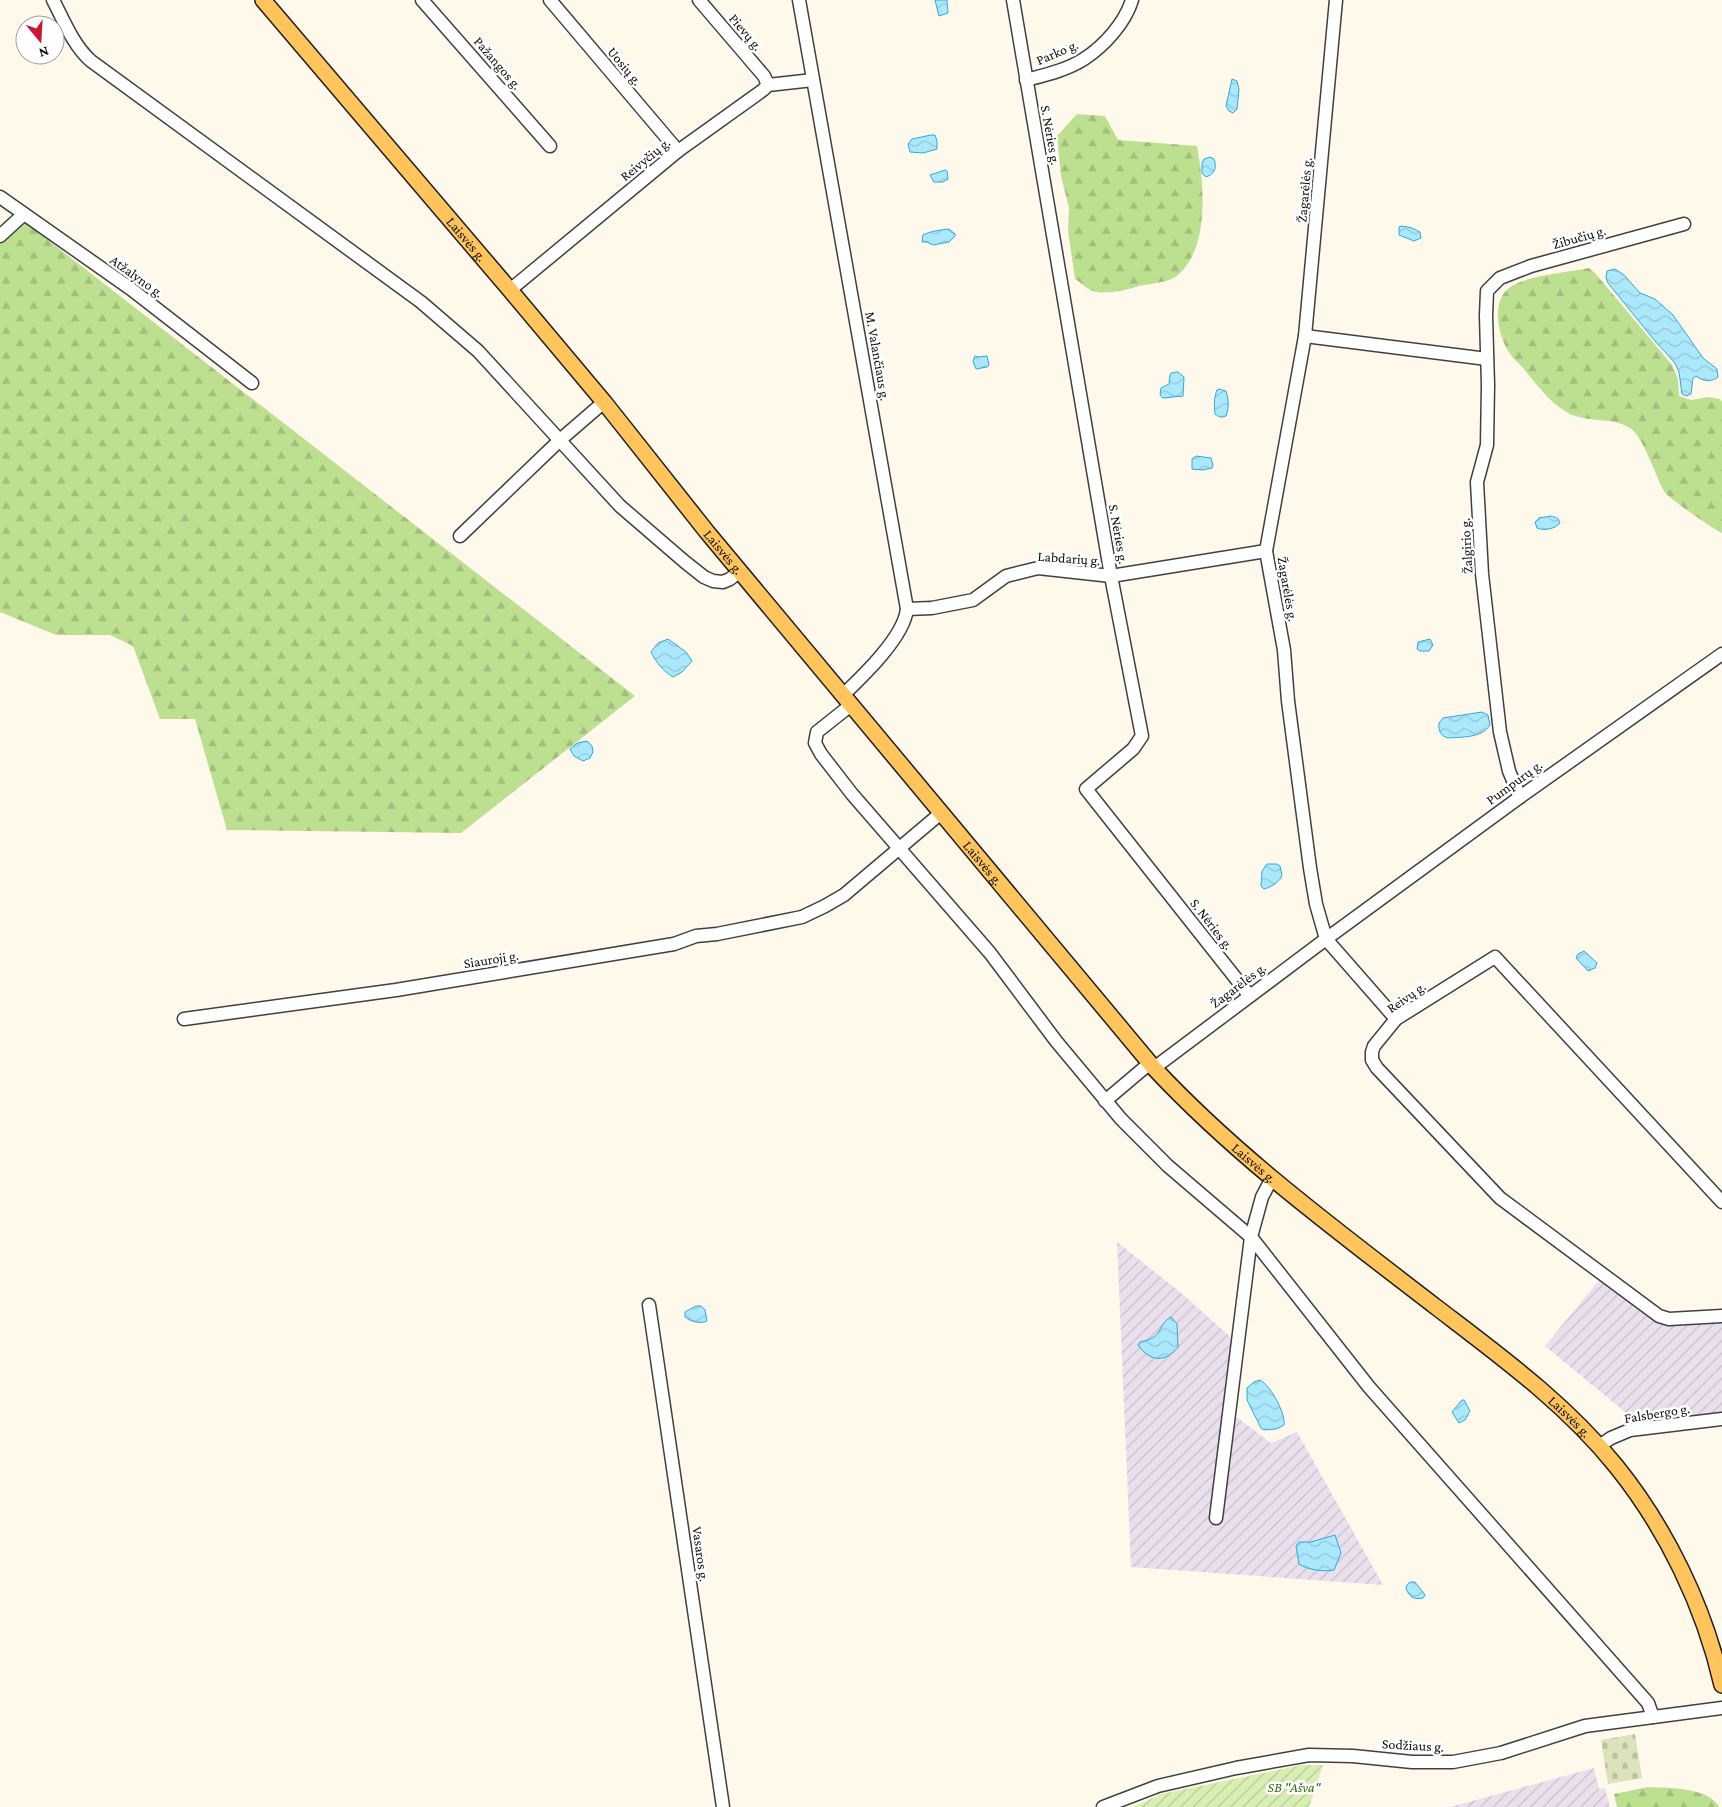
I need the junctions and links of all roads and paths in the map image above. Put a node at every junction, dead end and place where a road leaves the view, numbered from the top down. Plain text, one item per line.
1 (53, 0) edge
2 (263, 0) edge
3 (422, 0) edge
4 (550, 0) edge
5 (699, 0) edge
6 (799, 0) edge
7 (1013, 0) edge
8 (1132, 0) edge
9 (1336, 0) edge
10 (813, 80) junction
11 (1026, 80) junction
12 (768, 84) junction
13 (550, 146) dead end
14 (678, 151) junction
15 (0, 197) edge
16 (24, 214) junction
17 (1684, 224) dead end
18 (0, 236) edge
19 (510, 290) junction
20 (1487, 291) joint
21 (1305, 336) junction
22 (1487, 359) junction
23 (252, 383) dead end
24 (604, 402) junction
25 (560, 440) junction
26 (460, 536) dead end
27 (1266, 551) junction
28 (740, 571) junction
29 (1111, 576) junction
30 (907, 609) junction
31 (1722, 654) edge
32 (847, 700) junction
33 (1520, 796) junction
34 (941, 813) junction
35 (900, 848) junction
36 (1326, 939) junction
37 (1249, 995) junction
38 (184, 1019) dead end
39 (1396, 1019) junction
40 (1152, 1066) junction
41 (1105, 1101) junction
42 (1272, 1178) junction
43 (1722, 1202) edge
44 (1251, 1237) junction
45 (649, 1305) dead end
46 (1722, 1316) edge
47 (1722, 1419) edge
48 (1599, 1446) junction
49 (1216, 1518) dead end
50 (1722, 1684) edge
51 (1722, 1708) edge
52 (1653, 1717) junction
53 (723, 1807) edge
54 (1103, 1807) edge

1 - 25 street
2 - 19 main road, Laisvės g.
3 - 13 street, Pažangos g.
4 - 14 street, Uosių g.
5 - 12 street, Pievų g.
6 - 10 street, M. Valančiaus g.
7 - 11 street, S. Nėries g.
8 - 11 street, Parko g.
9 - 21 street, Žagarėlės g.
10 - 12 street
10 - 30 street, M. Valančiaus g.
11 - 29 street, S. Nėries g.
12 - 14 street, Reivyčių g.
14 - 19 street, Reivyčių g.
15 - 16 street, Atžalyno g.
16 - 18 street
16 - 23 street, Atžalyno g.
17 - 20 street, Žibučių g.
19 - 24 main road, Laisvės g.
20 - 22 street, Žalgirio g.
21 - 22 street
21 - 27 street, Žagarėlės g.
22 - 33 street, Žalgirio g.
24 - 25 street
24 - 28 main road, Laisvės g.
25 - 26 street
25 - 28 street
27 - 29 street, Labdarių g.
27 - 36 street, Žagarėlės g.
28 - 32 main road, Laisvės g.
29 - 30 street, Labdarių g.
29 - 37 street, S. Nėries g.
30 - 32 street, M. Valančiaus g.
31 - 33 street, Pumpurų g.
32 - 34 main road, Laisvės g.
32 - 35 street, M. Valančiaus g.
33 - 36 street, Pumpurų g.
34 - 35 street, Siauroji g.
34 - 40 main road, Laisvės g.
35 - 38 street, Siauroji g.
35 - 41 street, M. Valančiaus g.
36 - 37 street, Žagarėlės g.
36 - 39 street
37 - 40 street, Žagarėlės g.
39 - 43 street, Reivų g.
39 - 46 street, Reivų g.
40 - 41 street, Žagarėlės g.
40 - 42 main road, Laisvės g.
41 - 44 street, M. Valančiaus g.
42 - 44 street
42 - 48 main road, Laisvės g.
44 - 49 street
44 - 52 street, M. Valančiaus g.
45 - 53 street, Vasaros g.
47 - 48 street, Falsbergo g.
48 - 50 main road, Laisvės g.
51 - 52 street, Sodžiaus g.
52 - 54 street, Sodžiaus g.

